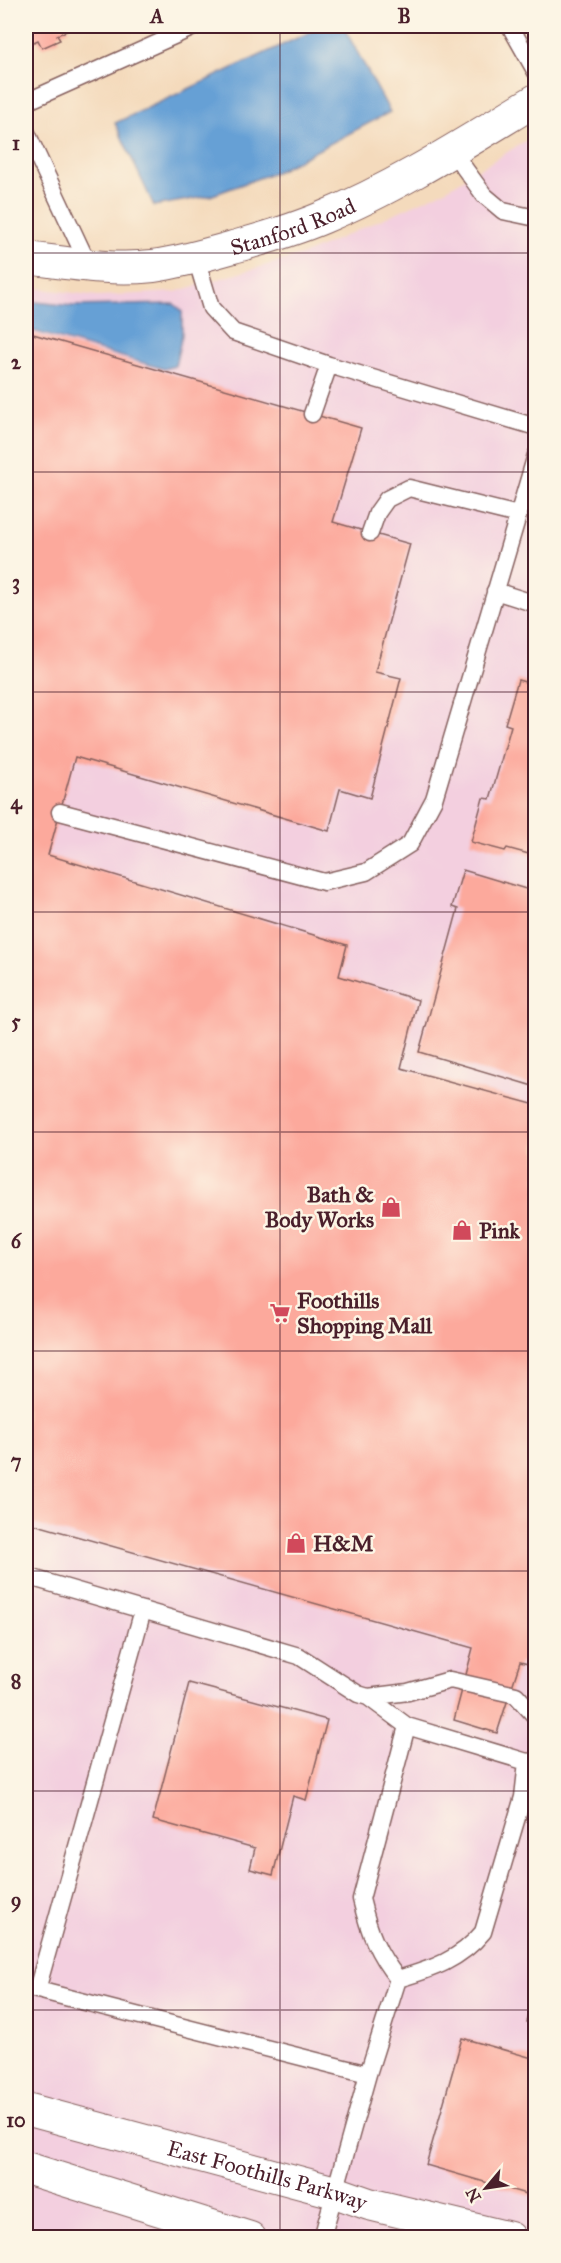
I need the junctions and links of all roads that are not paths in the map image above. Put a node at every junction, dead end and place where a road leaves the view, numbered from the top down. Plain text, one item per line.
1 (196, 26) edge
2 (510, 26) edge
3 (536, 72) edge
4 (536, 100) edge
5 (26, 102) edge
6 (26, 131) edge
7 (452, 151) junction
8 (536, 218) edge
9 (26, 258) edge
10 (196, 258) junction
11 (89, 266) junction
12 (329, 365) junction
13 (312, 414) dead end
14 (536, 427) edge
15 (536, 455) edge
16 (518, 514) junction
17 (370, 533) dead end
18 (495, 591) junction
19 (536, 604) edge
20 (60, 812) dead end
21 (26, 1576) edge
22 (143, 1610) junction
23 (368, 1697) junction
24 (536, 1717) edge
25 (407, 1726) junction
26 (531, 1761) edge
27 (398, 1979) junction
28 (31, 1989) edge
29 (368, 2074) junction
30 (26, 2109) edge
31 (26, 2168) edge
32 (335, 2192) junction
33 (250, 2238) edge
34 (322, 2238) edge
35 (510, 2238) edge

1 - 5 lane
2 - 3 lane
4 - 7 street, Stanford Road
6 - 11 lane
7 - 8 lane
7 - 10 street, Stanford Road
9 - 11 street, Stanford Road
10 - 11 street, Stanford Road
10 - 12 lane
12 - 13 lane
12 - 14 lane
15 - 16 lane
16 - 17 lane
16 - 18 lane
18 - 19 lane
18 - 20 lane
21 - 22 lane
22 - 23 lane
22 - 28 lane
23 - 24 lane
23 - 25 lane
25 - 26 lane
25 - 27 lane
26 - 27 lane
27 - 29 lane
28 - 29 lane
29 - 32 lane
30 - 32 street, East Foothills Parkway
31 - 33 street
32 - 34 lane
32 - 35 street, East Foothills Parkway

